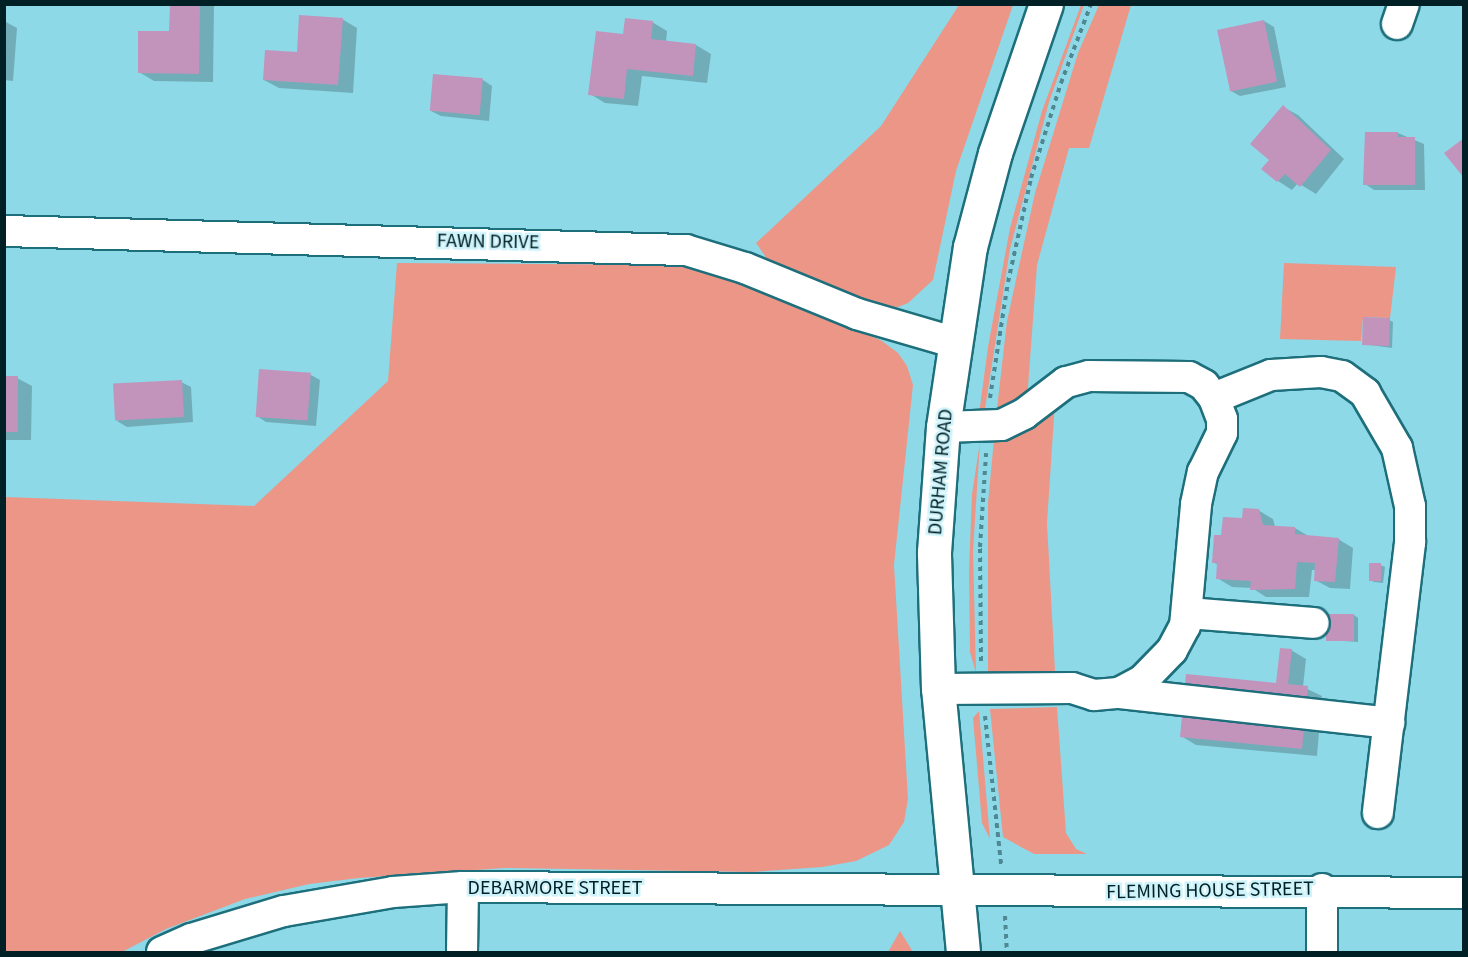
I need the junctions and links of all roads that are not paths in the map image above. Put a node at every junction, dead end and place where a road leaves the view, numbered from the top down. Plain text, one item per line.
1 (1046, 4) edge
2 (4, 231) edge
3 (956, 343) junction
4 (1214, 398) junction
5 (943, 427) junction
6 (1187, 613) junction
7 (1314, 623) dead end
8 (938, 689) junction
9 (1119, 693) junction
10 (1389, 723) junction
11 (1378, 813) dead end
12 (463, 887) junction
13 (956, 888) junction
14 (1322, 889) junction
15 (1464, 893) edge
16 (162, 952) edge
17 (462, 952) edge
18 (963, 952) edge
19 (1322, 952) edge

1 - 3 main road, DURHAM ROAD
2 - 3 street, FAWN DRIVE
3 - 5 main road, DURHAM ROAD
4 - 5 street
4 - 6 street
4 - 10 street
5 - 8 main road, DURHAM ROAD
6 - 7 street
6 - 9 street
8 - 9 street
8 - 13 main road, DURHAM ROAD
9 - 10 street
10 - 11 street
12 - 13 street, DEBARMORE STREET
12 - 16 street, DEBARMORE STREET
12 - 17 street
13 - 14 street, FLEMING HOUSE STREET
13 - 18 main road, DURHAM ROAD
14 - 15 street, FLEMING HOUSE STREET
14 - 19 street

